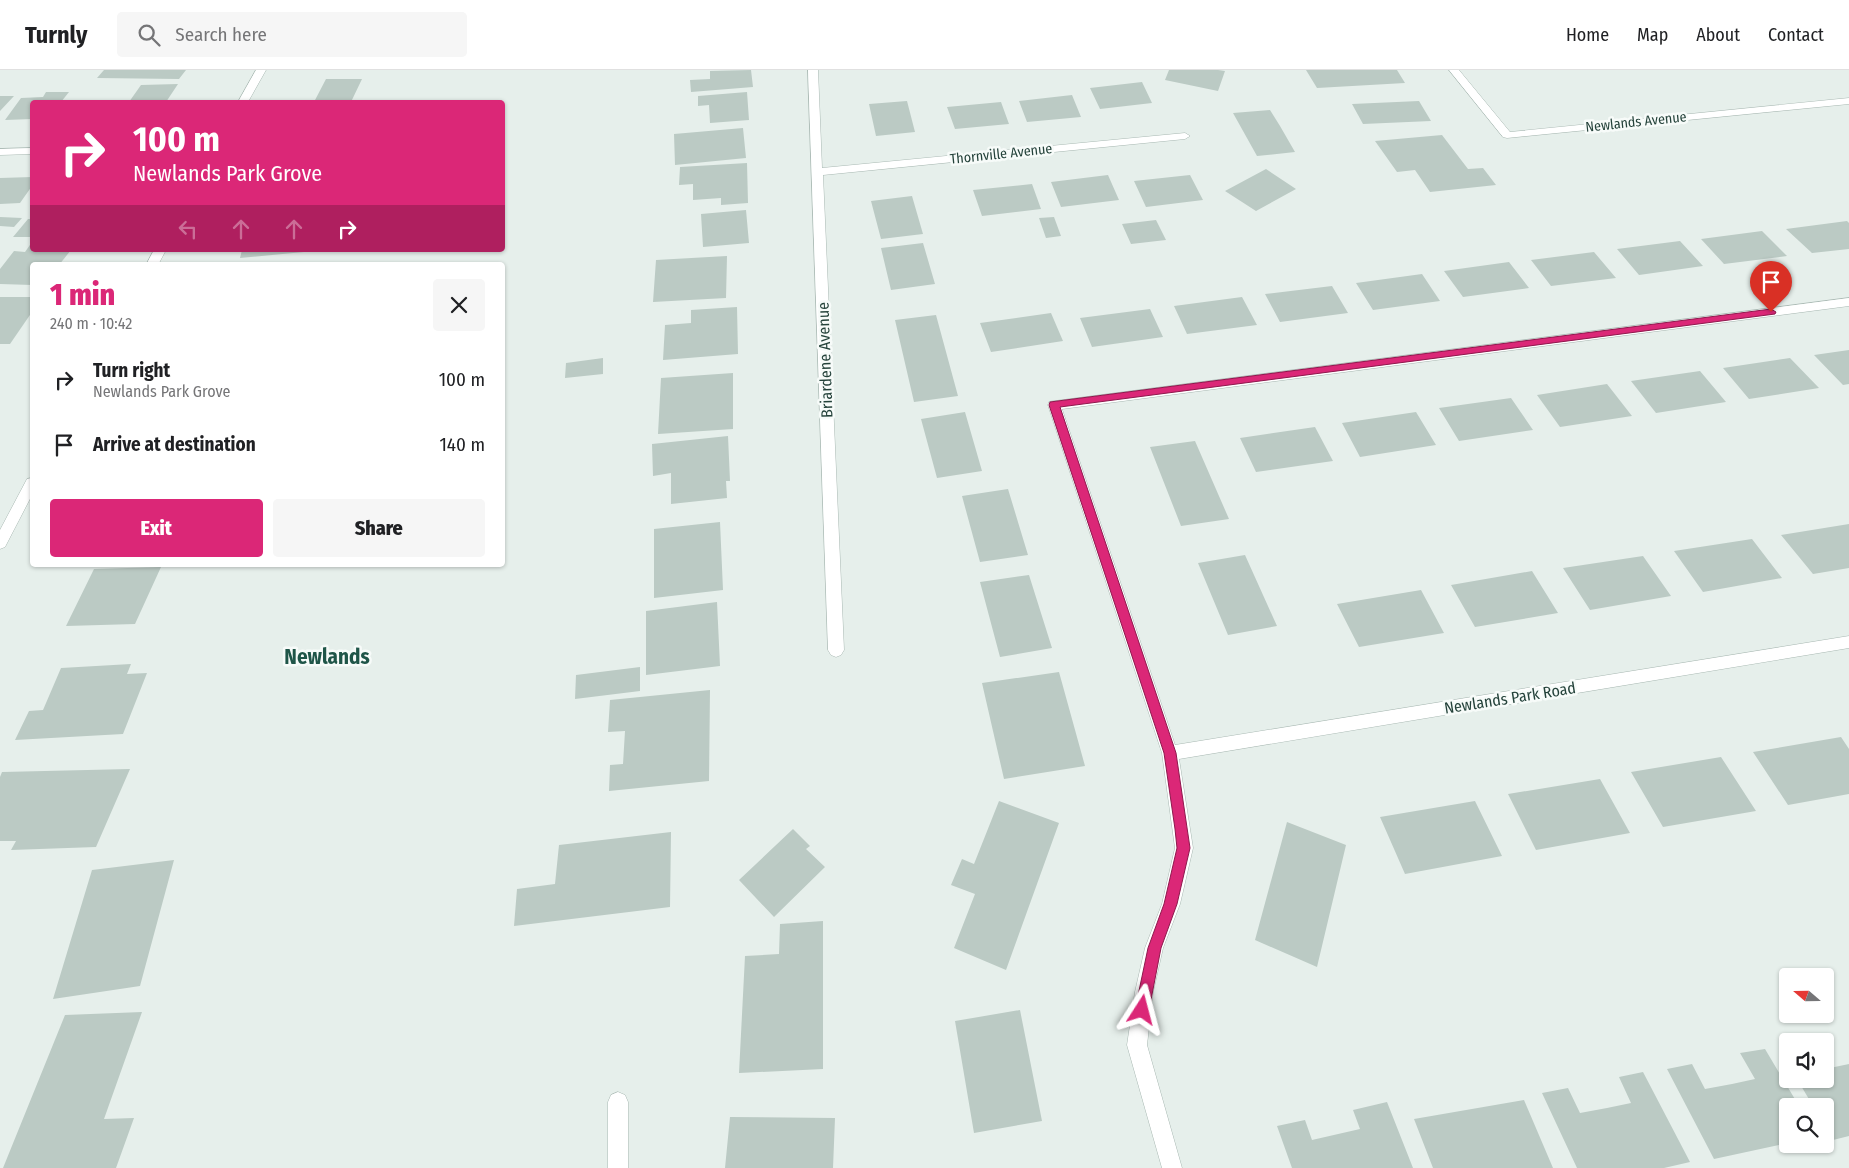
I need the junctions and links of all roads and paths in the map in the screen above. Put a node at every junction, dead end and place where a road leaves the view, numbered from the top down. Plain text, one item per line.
1 (262, 70) edge
2 (813, 70) edge
3 (1454, 70) edge
4 (244, 100) edge
5 (1849, 101) edge
6 (1185, 136) dead end
7 (30, 151) edge
8 (0, 152) edge
9 (818, 172) junction
10 (1849, 302) edge
11 (30, 487) edge
12 (0, 543) edge
13 (1849, 642) edge
14 (836, 650) dead end
15 (1170, 753) junction
16 (618, 1102) dead end
17 (618, 1168) edge
18 (1172, 1168) edge

1 - 4 street
2 - 9 street, Briardene Avenue
3 - 5 street, Newlands Avenue
6 - 9 street, Thornville Avenue
7 - 8 street
9 - 14 street, Briardene Avenue
10 - 15 street
11 - 12 street
13 - 15 street, Newlands Park Road
15 - 18 street
16 - 17 street

